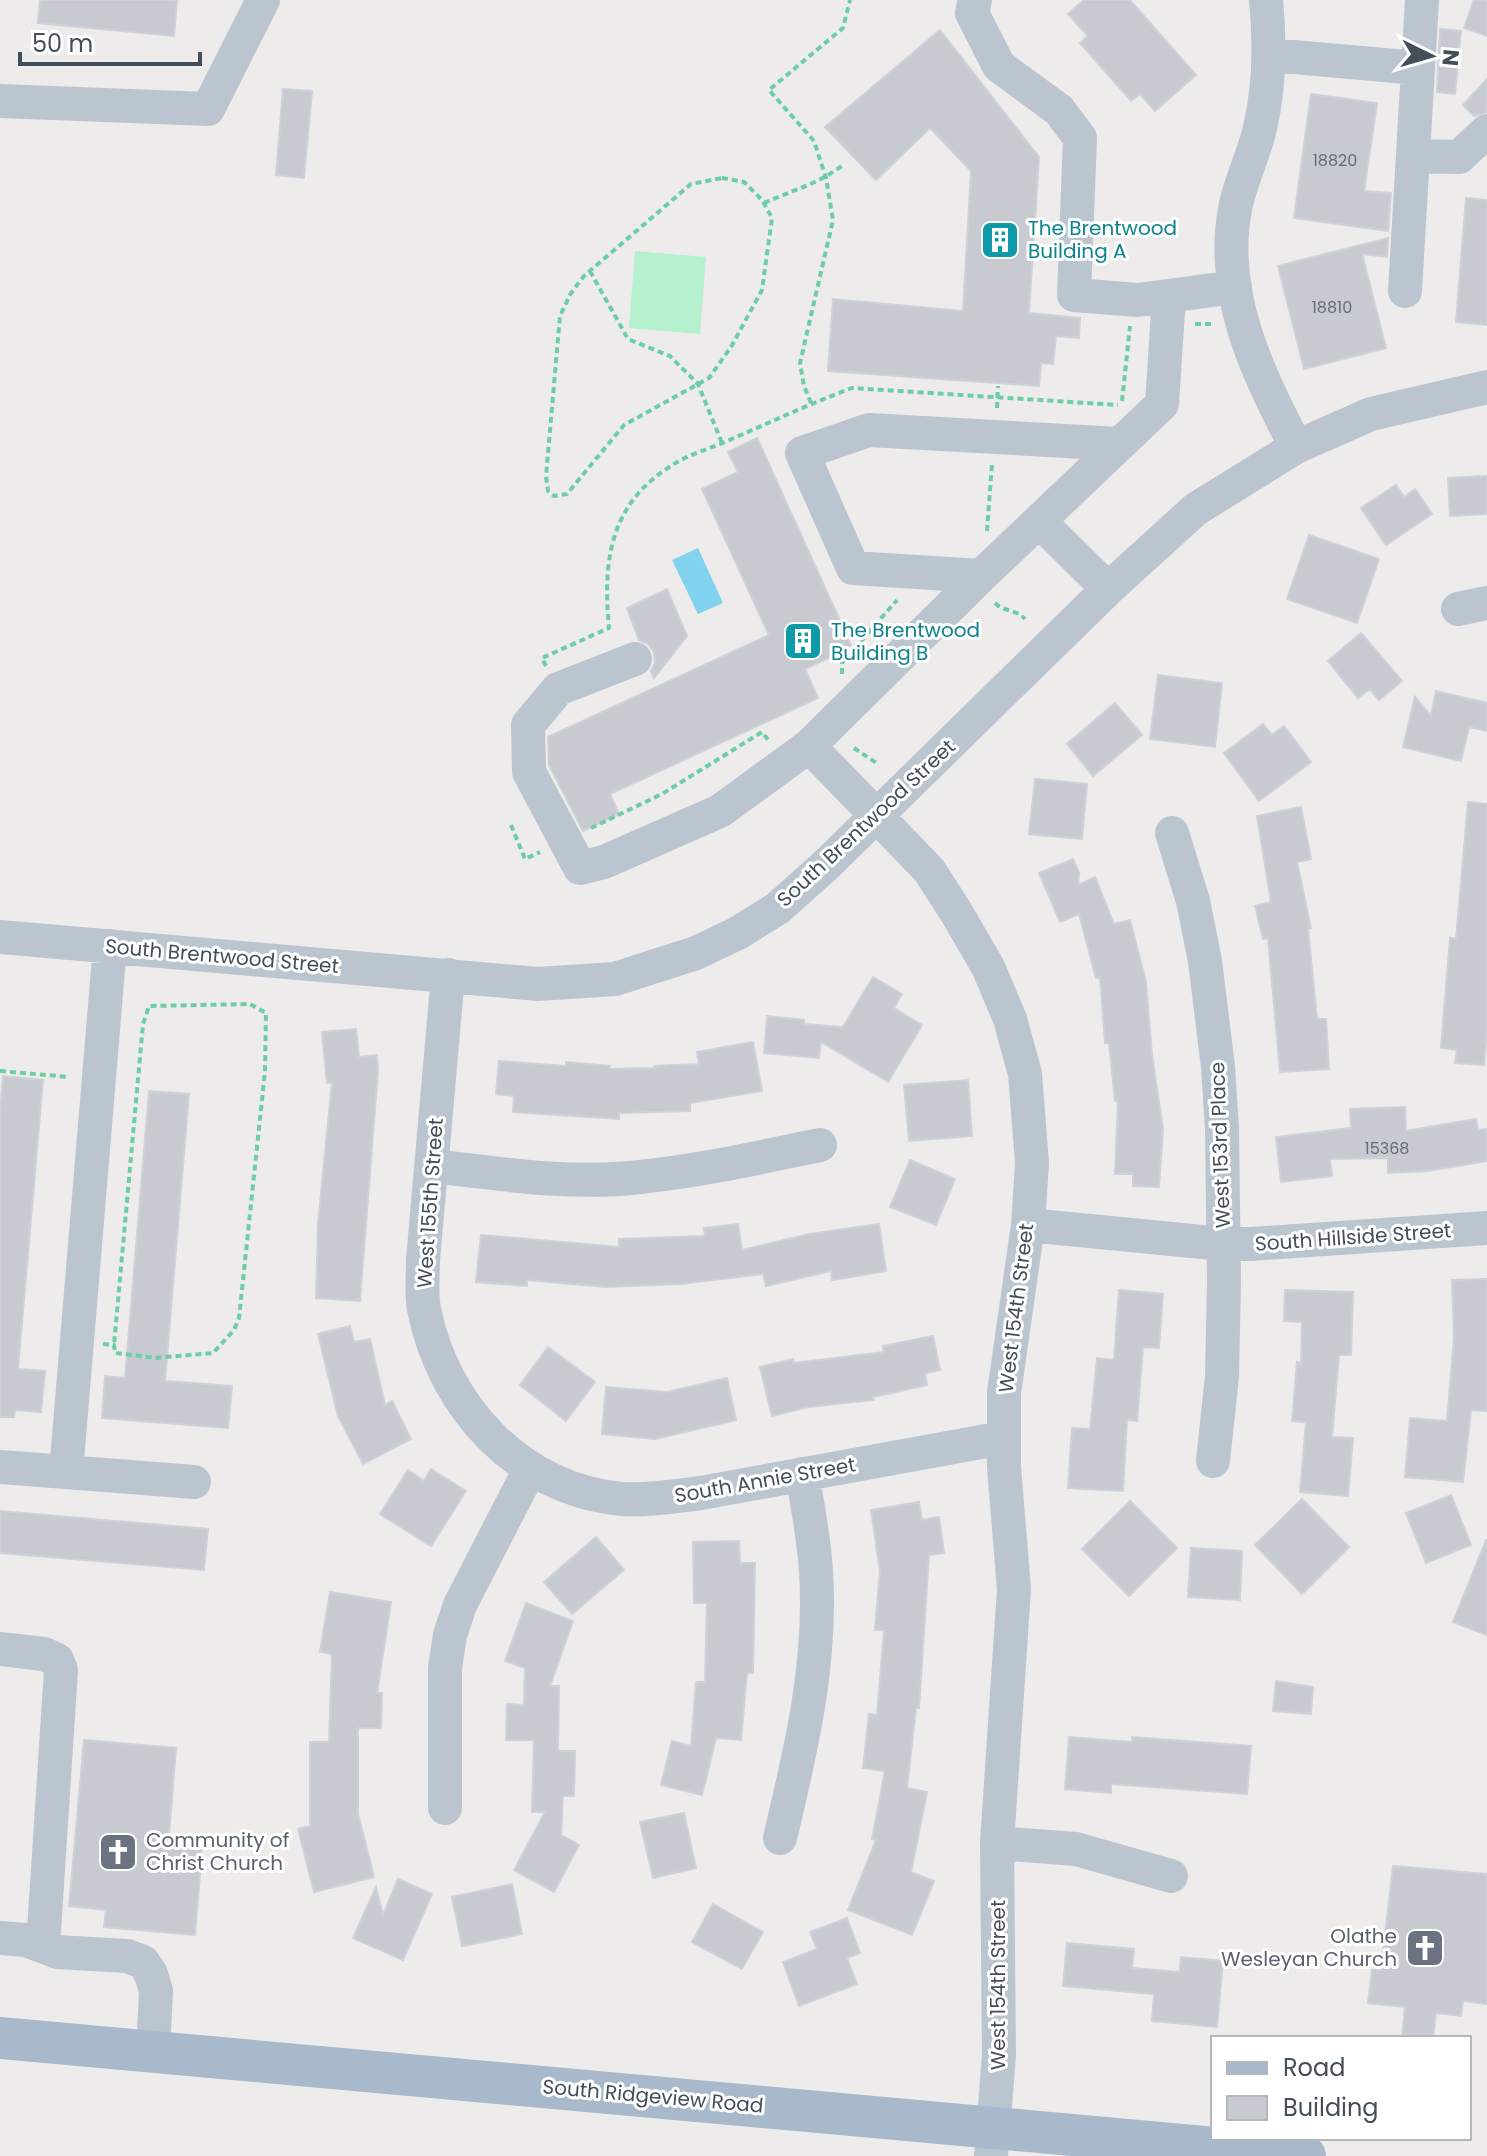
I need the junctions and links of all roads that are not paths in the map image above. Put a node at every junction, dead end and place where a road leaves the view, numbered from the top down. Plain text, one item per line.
1 (263, 0) edge
2 (975, 0) edge
3 (1266, 0) edge
4 (1422, 0) edge
5 (1270, 55) junction
6 (1418, 68) junction
7 (0, 101) edge
8 (1487, 131) edge
9 (1414, 156) junction
10 (1235, 287) junction
11 (1405, 291) dead end
12 (1169, 296) junction
13 (1487, 387) edge
14 (1120, 444) junction
15 (1296, 447) junction
16 (1039, 521) junction
17 (981, 576) junction
18 (1108, 589) junction
19 (635, 659) dead end
20 (809, 746) junction
21 (878, 815) junction
22 (1172, 833) dead end
23 (0, 937) edge
24 (110, 946) junction
25 (448, 975) junction
26 (820, 1145) dead end
27 (433, 1166) junction
28 (1028, 1225) junction
29 (1487, 1228) edge
30 (1223, 1244) junction
31 (1003, 1438) junction
32 (1213, 1461) dead end
33 (0, 1467) edge
34 (530, 1469) junction
35 (66, 1472) junction
36 (802, 1474) junction
37 (194, 1482) dead end
38 (0, 1649) edge
39 (445, 1808) dead end
40 (780, 1838) dead end
41 (997, 1843) junction
42 (1171, 1876) dead end
43 (0, 1938) edge
44 (43, 1946) junction
45 (0, 2038) edge
46 (153, 2052) junction
47 (993, 2142) edge
48 (1305, 2156) edge

1 - 7 street
2 - 12 street
3 - 5 street
4 - 6 street
5 - 6 street
5 - 10 street
6 - 9 street
8 - 9 street
9 - 11 street
10 - 12 street
10 - 15 street
12 - 14 street
13 - 15 street, South Brentwood Street
14 - 16 street
14 - 17 street
15 - 18 street, South Brentwood Street
16 - 17 street
16 - 18 street
17 - 20 street
18 - 21 street, South Brentwood Street
19 - 20 street
20 - 21 street, West 154th Street
21 - 25 street, South Brentwood Street
21 - 28 street, West 154th Street
22 - 30 street, West 153rd Place
23 - 24 street, South Brentwood Street
24 - 25 street, South Brentwood Street
24 - 35 street
25 - 27 street, West 155th Street
26 - 27 street
27 - 34 street, West 155th Street
28 - 30 street, South Hillside Street
28 - 31 street, West 154th Street
29 - 30 street, South Hillside Street
30 - 32 street, West 153rd Place
31 - 36 street, South Annie Street
31 - 41 street, West 154th Street
33 - 35 street
34 - 36 street, South Annie Street
34 - 39 street
35 - 37 street
36 - 40 street
38 - 44 street
41 - 42 street
41 - 47 street, West 154th Street
43 - 44 street
44 - 46 street
45 - 46 main road, South Ridgeview Road
46 - 47 main road, South Ridgeview Road
47 - 48 main road, South Ridgeview Road

